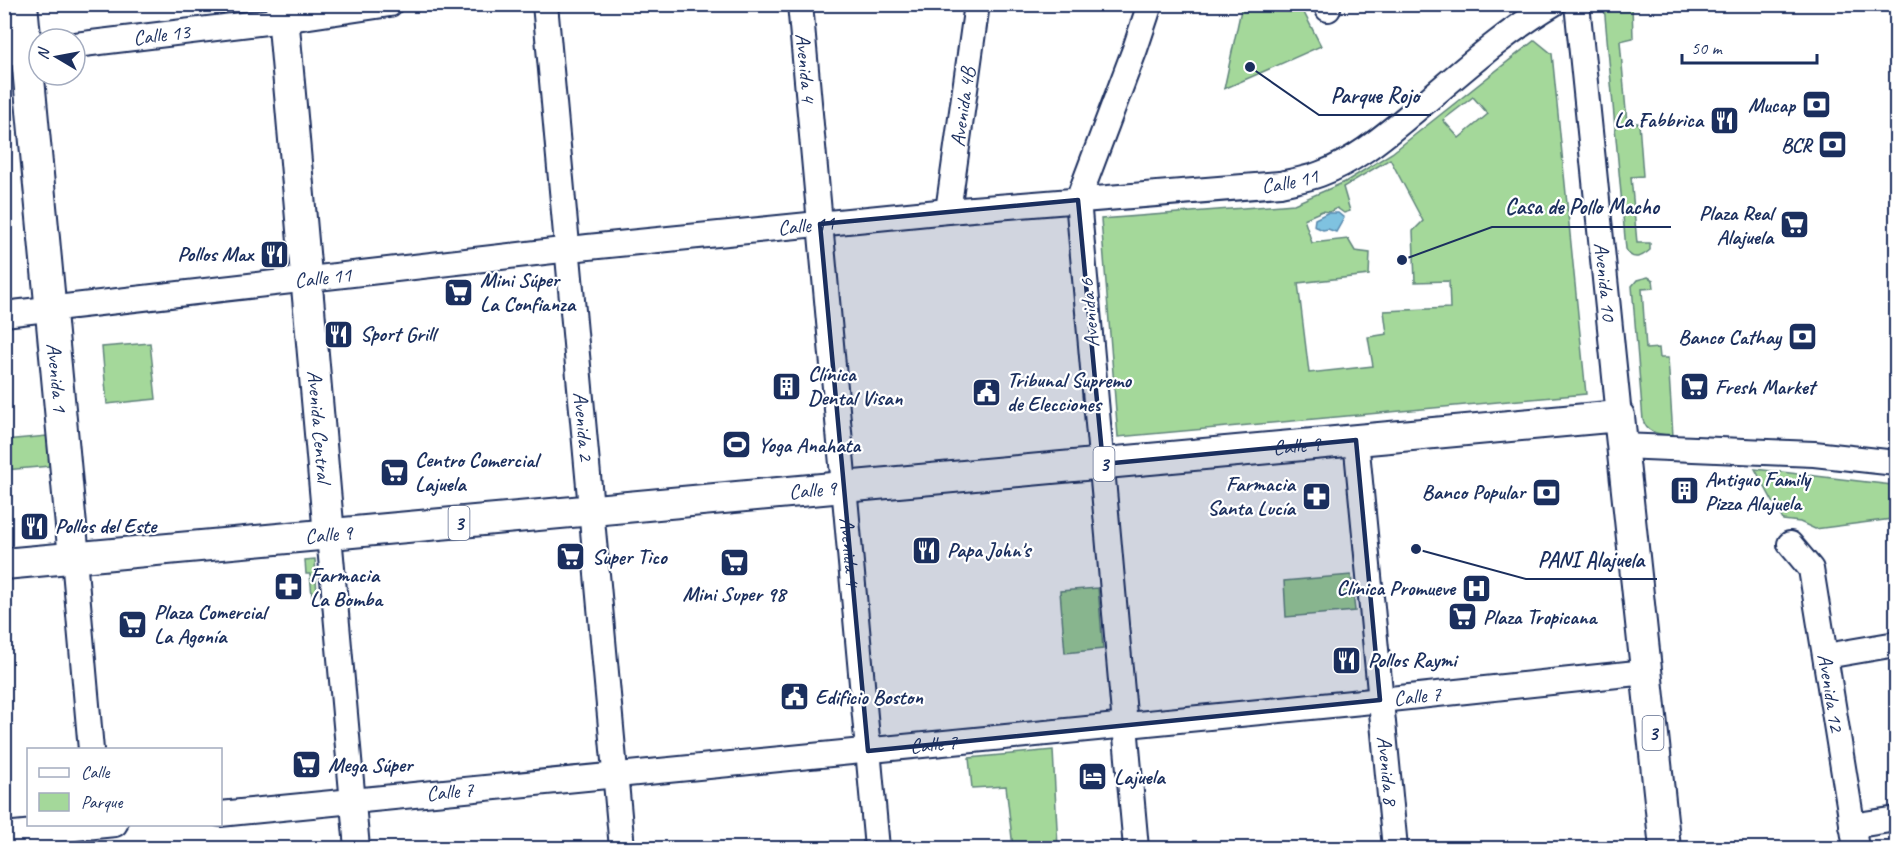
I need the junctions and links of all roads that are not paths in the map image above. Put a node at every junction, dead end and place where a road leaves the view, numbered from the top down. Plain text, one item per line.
1 (22, 4) edge
2 (390, 4) edge
3 (545, 4) edge
4 (800, 4) edge
5 (977, 4) edge
6 (1150, 4) edge
7 (1553, 4) edge
8 (1576, 4) edge
9 (283, 12) edge
10 (87, 43) edge
11 (23, 51) edge
12 (1078, 200) junction
13 (948, 211) junction
14 (820, 224) junction
15 (567, 250) junction
16 (306, 280) junction
17 (50, 310) junction
18 (4, 314) edge
19 (1619, 416) junction
20 (1356, 440) junction
21 (1622, 446) junction
22 (1896, 463) edge
23 (1103, 464) junction
24 (844, 488) junction
25 (590, 511) junction
26 (329, 535) junction
27 (1790, 544) dead end
28 (74, 558) junction
29 (4, 564) edge
30 (1896, 644) edge
31 (1826, 656) junction
32 (1646, 672) junction
33 (1380, 700) junction
34 (1124, 726) junction
35 (91, 748) edge
36 (868, 751) junction
37 (616, 776) junction
38 (353, 801) junction
39 (222, 814) edge
40 (1896, 819) edge
41 (102, 831) edge
42 (4, 835) edge
43 (1854, 837) edge
44 (357, 849) edge
45 (622, 849) edge
46 (877, 849) edge
47 (1136, 849) edge
48 (1395, 849) edge
49 (1665, 849) edge

1 - 11 main road, Avenida 1
2 - 9 street, Calle 13
3 - 15 street, Avenida 2
4 - 14 street, Avenida 4
5 - 13 street, Avenida 4B
6 - 12 street, Avenida 6
7 - 12 street, Calle 11
8 - 19 street, Avenida 10
9 - 10 street, Calle 13
9 - 16 main road, Avenida Central
11 - 17 main road, Avenida 1
12 - 13 street, Calle 11
12 - 23 street, Avenida 6
13 - 14 street, Calle 11
14 - 15 street, Calle 11
14 - 24 street, Avenida 4
15 - 16 street, Calle 11
15 - 25 street, Avenida 2
16 - 17 street, Calle 11
16 - 26 main road, Avenida Central
17 - 18 street, Calle 11
17 - 28 main road, Avenida 1
19 - 20 main road, Calle 9 / 3
19 - 21 main road, 3
20 - 23 main road, Calle 9 / 3
20 - 33 street, Avenida 8
21 - 22 street
21 - 32 main road, 3
23 - 24 main road, Calle 9 / 3
23 - 34 street, Avenida 6
24 - 25 main road, Calle 9 / 3
24 - 36 street, Avenida 4
25 - 26 main road, Calle 9 / 3
25 - 37 street, Avenida 2
26 - 28 main road, Calle 9 / 3
26 - 38 street, Avenida Central
27 - 31 street, Avenida 12
28 - 29 main road, Calle 9 / 3
28 - 35 street, Avenida 1
30 - 31 street
31 - 43 street, Avenida 12
32 - 33 street, Calle 7
32 - 49 main road, 3
33 - 34 street, Calle 7
33 - 48 street, Avenida 8
34 - 36 street, Calle 7
34 - 47 street, Avenida 6
36 - 37 street, Calle 7
36 - 46 street, Avenida 4
37 - 38 street, Calle 7
37 - 45 street, Avenida 2
38 - 39 street, Calle 7
38 - 44 street, Avenida Central
40 - 43 street
41 - 42 street

